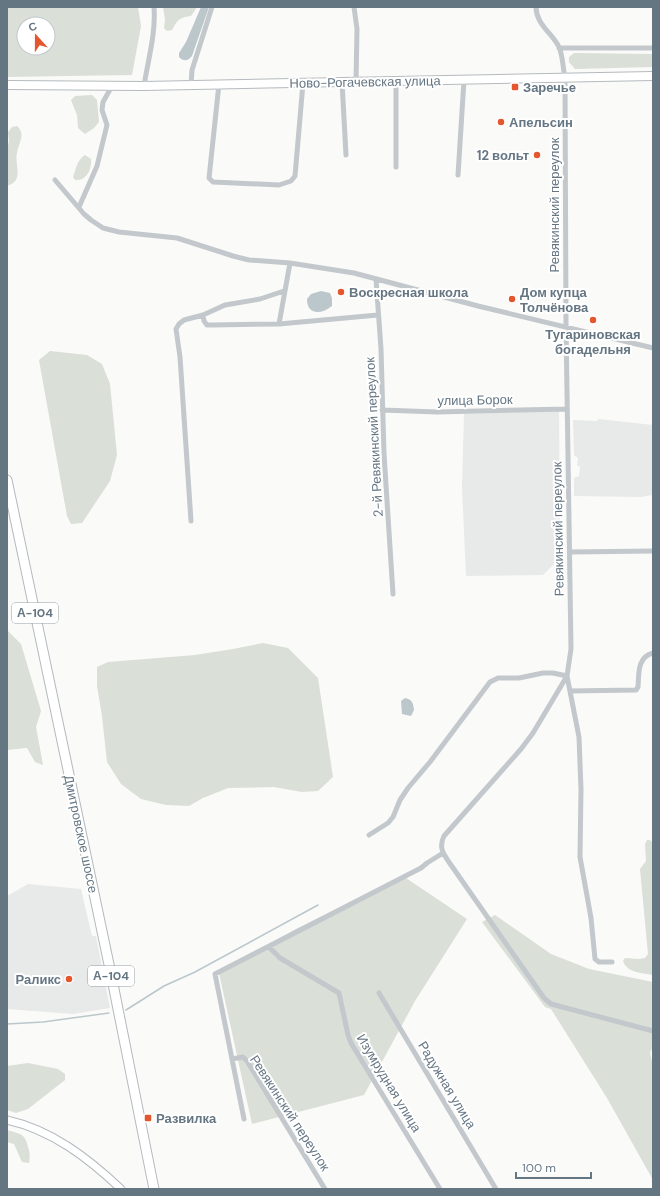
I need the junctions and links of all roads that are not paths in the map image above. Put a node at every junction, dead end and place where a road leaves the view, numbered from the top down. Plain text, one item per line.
1 (154, 7) edge
2 (212, 7) edge
3 (354, 7) edge
4 (536, 7) edge
5 (559, 48) junction
6 (653, 48) edge
7 (653, 76) edge
8 (565, 78) junction
9 (464, 80) junction
10 (396, 81) junction
11 (342, 82) junction
12 (356, 82) junction
13 (303, 83) junction
14 (219, 84) junction
15 (10, 85) edge
16 (191, 85) junction
17 (112, 86) junction
18 (144, 86) junction
19 (346, 155) dead end
20 (396, 167) dead end
21 (458, 175) dead end
22 (55, 180) dead end
23 (79, 207) junction
24 (290, 263) junction
25 (376, 279) junction
26 (284, 291) junction
27 (203, 315) junction
28 (378, 315) junction
29 (279, 324) junction
30 (566, 327) junction
31 (653, 348) edge
32 (567, 409) junction
33 (382, 410) junction
34 (7, 480) edge
35 (191, 521) dead end
36 (653, 551) edge
37 (570, 552) junction
38 (394, 594) dead end
39 (653, 653) edge
40 (567, 676) junction
41 (570, 691) junction
42 (369, 834) dead end
43 (444, 853) junction
44 (269, 947) junction
45 (612, 962) dead end
46 (379, 992) dead end
47 (653, 1031) edge
48 (232, 1059) junction
49 (244, 1118) dead end
50 (7, 1120) edge
51 (121, 1189) edge
52 (154, 1189) edge
53 (326, 1189) edge
54 (440, 1189) edge
55 (496, 1189) edge

1 - 18 street
2 - 16 street
3 - 12 street
4 - 5 street
5 - 6 street
5 - 8 street, Ревякинский переулок
7 - 8 main road, Ново-Рогачевская улица
8 - 9 main road, Ново-Рогачевская улица
8 - 30 street, Ревякинский переулок
9 - 10 main road, Ново-Рогачевская улица
9 - 21 street
10 - 12 main road, Ново-Рогачевская улица
10 - 20 street
11 - 12 main road, Ново-Рогачевская улица
11 - 13 main road, Ново-Рогачевская улица
11 - 19 street
13 - 14 main road, Ново-Рогачевская улица
13 - 14 street
14 - 16 main road, Ново-Рогачевская улица
15 - 17 main road, Ново-Рогачевская улица
16 - 18 main road, Ново-Рогачевская улица
17 - 18 main road, Ново-Рогачевская улица
17 - 23 street
22 - 23 street
23 - 24 street
24 - 25 street
24 - 26 street
25 - 28 street, 2-й Ревякинский переулок
25 - 30 street
26 - 27 street
26 - 29 street
27 - 29 street
27 - 35 street
28 - 29 street
28 - 33 street, 2-й Ревякинский переулок
30 - 31 street
30 - 32 street, Ревякинский переулок
32 - 33 street, улица Борок
32 - 37 street, Ревякинский переулок
33 - 38 street, 2-й Ревякинский переулок
34 - 52 highway, Дмитровское шоссе / А-104
36 - 37 street
37 - 40 street, Ревякинский переулок
39 - 41 street
40 - 41 street, Ревякинский переулок
40 - 42 street
40 - 43 street
41 - 45 street, Ревякинский переулок
43 - 44 street
43 - 47 street
44 - 48 street
44 - 54 street, Изумрудная улица
46 - 55 street, Радужная улица
48 - 49 street
48 - 53 street, Ревякинский переулок
50 - 51 street

